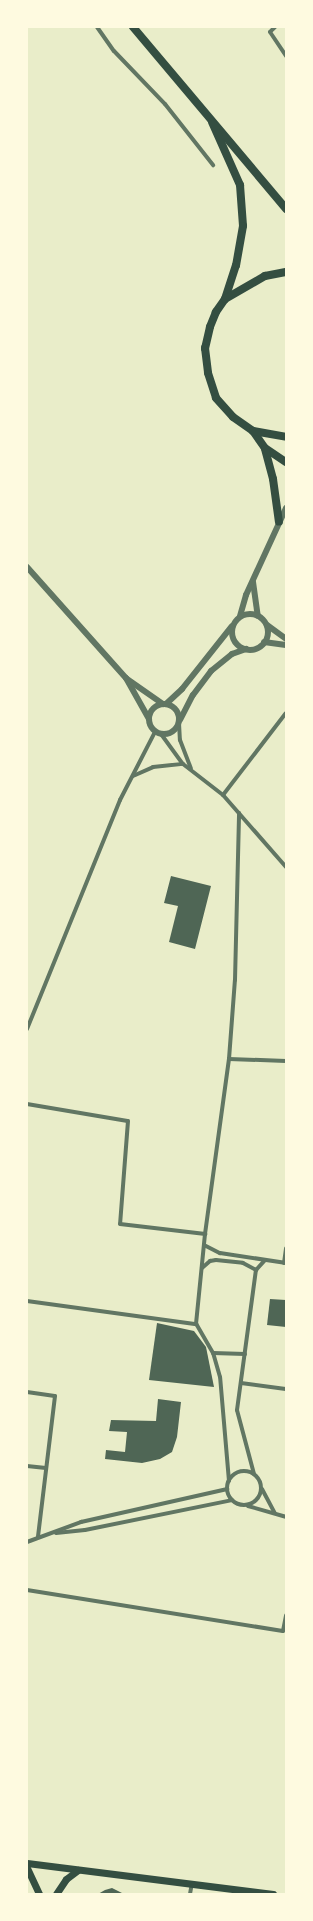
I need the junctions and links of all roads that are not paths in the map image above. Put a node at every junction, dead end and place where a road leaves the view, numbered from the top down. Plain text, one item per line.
1 (97, 27) edge
2 (133, 27) edge
3 (275, 27) edge
4 (286, 56) edge
5 (212, 122) junction
6 (213, 165) dead end
7 (286, 209) edge
8 (286, 272) edge
9 (225, 300) junction
10 (253, 432) junction
11 (284, 438) edge
12 (265, 448) junction
13 (286, 462) edge
14 (286, 508) edge
15 (279, 522) junction
16 (27, 567) edge
17 (253, 582) junction
18 (240, 616) junction
19 (258, 616) junction
20 (233, 625) junction
21 (266, 625) junction
22 (286, 639) edge
23 (264, 642) junction
24 (286, 645) edge
25 (246, 649) junction
26 (126, 678) junction
27 (164, 704) junction
28 (286, 713) edge
29 (149, 719) junction
30 (179, 722) junction
31 (158, 733) junction
32 (183, 764) junction
33 (192, 769) junction
34 (133, 776) junction
35 (223, 795) junction
36 (239, 813) junction
37 (286, 867) edge
38 (27, 1029) edge
39 (229, 1059) junction
40 (286, 1062) edge
41 (27, 1104) edge
42 (204, 1234) junction
43 (204, 1245) junction
44 (286, 1248) edge
45 (265, 1260) junction
46 (285, 1263) edge
47 (202, 1268) junction
48 (256, 1270) junction
49 (27, 1301) edge
50 (196, 1324) junction
51 (213, 1353) junction
52 (245, 1354) junction
53 (241, 1384) junction
54 (286, 1389) edge
55 (27, 1392) edge
56 (27, 1466) edge
57 (46, 1468) junction
58 (254, 1474) junction
59 (229, 1481) junction
60 (227, 1489) junction
61 (262, 1489) junction
62 (232, 1500) junction
63 (247, 1505) junction
64 (275, 1513) junction
65 (286, 1517) edge
66 (47, 1534) junction
67 (38, 1537) junction
68 (27, 1542) edge
69 (27, 1590) edge
70 (286, 1614) edge
71 (27, 1864) edge
72 (27, 1868) edge
73 (78, 1870) junction
74 (192, 1884) junction
75 (190, 1893) edge
76 (39, 1894) edge
77 (56, 1894) edge
78 (273, 1894) edge

1 - 6 street
2 - 5 highway
3 - 4 street
5 - 7 highway
5 - 9 highway
8 - 9 highway
9 - 10 highway
10 - 11 highway
10 - 12 highway
12 - 13 highway
12 - 15 highway
14 - 15 street
15 - 17 street
16 - 26 street
17 - 18 street
17 - 19 street
18 - 19 street
18 - 20 street
19 - 21 street
20 - 25 street
20 - 27 street
21 - 22 street
21 - 23 street
23 - 24 street
23 - 25 street
25 - 30 street
26 - 27 street
26 - 29 street
27 - 29 street
27 - 30 street
28 - 35 street
29 - 31 street
30 - 31 street
30 - 33 street
31 - 32 street
31 - 34 street
32 - 33 street
32 - 34 street
33 - 35 street
34 - 38 street
35 - 36 street
36 - 37 street
36 - 39 street
39 - 40 street
39 - 42 street
41 - 42 street
42 - 43 street
43 - 45 street
43 - 47 street
44 - 46 street
45 - 46 street
45 - 48 street
47 - 48 street
47 - 50 street
48 - 52 street
49 - 50 street
50 - 51 street
51 - 52 street
51 - 59 street
52 - 53 street
53 - 54 street
53 - 58 street
55 - 57 street
56 - 57 street
57 - 67 street
58 - 59 street
58 - 61 street
59 - 60 street
60 - 62 street
60 - 66 street
61 - 63 street
61 - 64 street
62 - 63 street
62 - 66 street
63 - 64 street
64 - 65 street
66 - 67 street
67 - 68 street
69 - 70 street
71 - 73 main road
72 - 76 main road
73 - 74 main road
73 - 77 main road
74 - 75 street
74 - 78 main road

